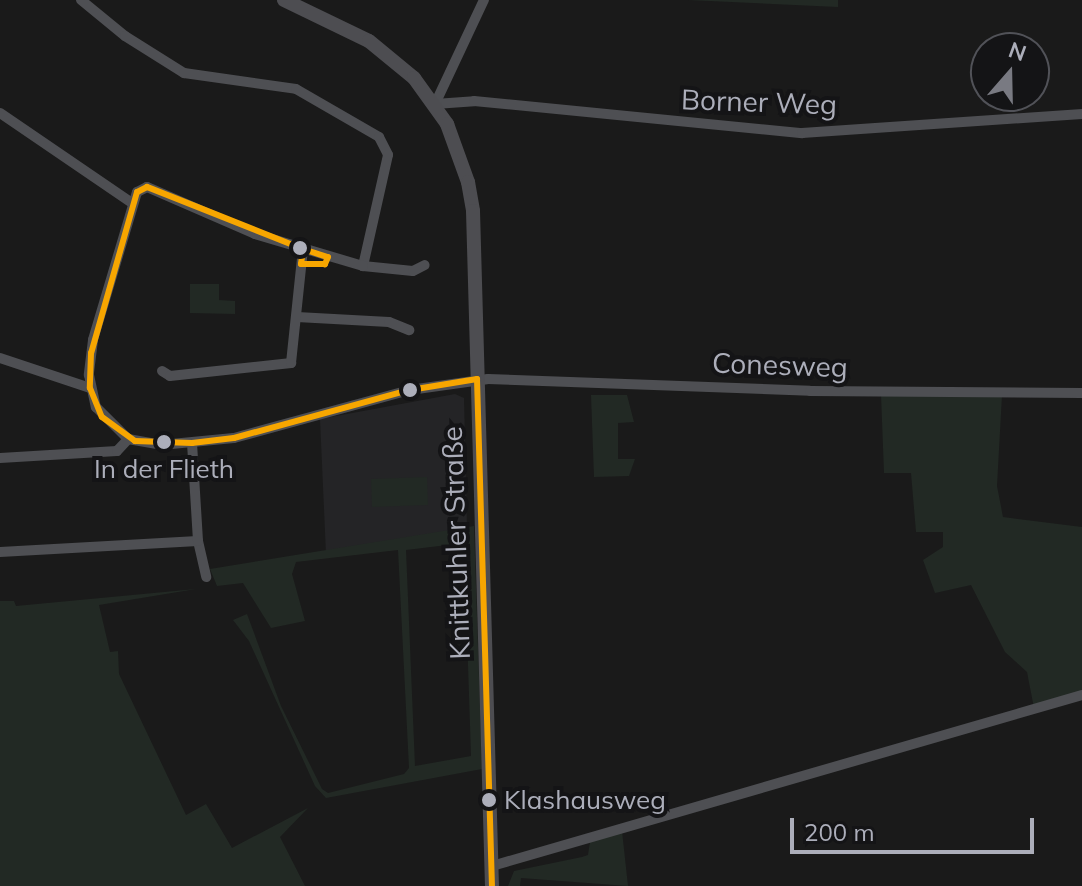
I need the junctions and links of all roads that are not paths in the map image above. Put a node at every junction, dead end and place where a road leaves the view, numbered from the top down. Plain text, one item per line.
1 (81, 0) edge
2 (284, 0) edge
3 (484, 0) edge
4 (435, 104) junction
5 (1082, 114) edge
6 (2, 118) edge
7 (132, 203) junction
8 (303, 249) junction
9 (425, 265) dead end
10 (363, 266) junction
11 (297, 317) junction
12 (409, 330) dead end
13 (0, 358) edge
14 (162, 371) dead end
15 (477, 379) junction
16 (90, 388) junction
17 (1082, 393) edge
18 (128, 439) junction
19 (192, 443) junction
20 (0, 458) edge
21 (198, 541) junction
22 (0, 552) edge
23 (206, 577) dead end
24 (1082, 695) edge
25 (492, 866) junction
26 (492, 886) edge

1 - 10 street
2 - 4 street, Knittkuhler Straße
3 - 4 street
4 - 5 street, Borner Weg
4 - 15 street, Knittkuhler Straße
6 - 7 street
7 - 8 street
7 - 16 street
8 - 10 street
8 - 11 street
9 - 10 street
11 - 12 street
11 - 14 street
13 - 16 street
15 - 17 street, Conesweg
15 - 19 street, Conesweg
15 - 25 street, Knittkuhler Straße
16 - 18 street
18 - 19 street, Conesweg
18 - 20 street
19 - 21 street
21 - 22 street
21 - 23 street
24 - 25 street
25 - 26 street, Knittkuhler Straße

